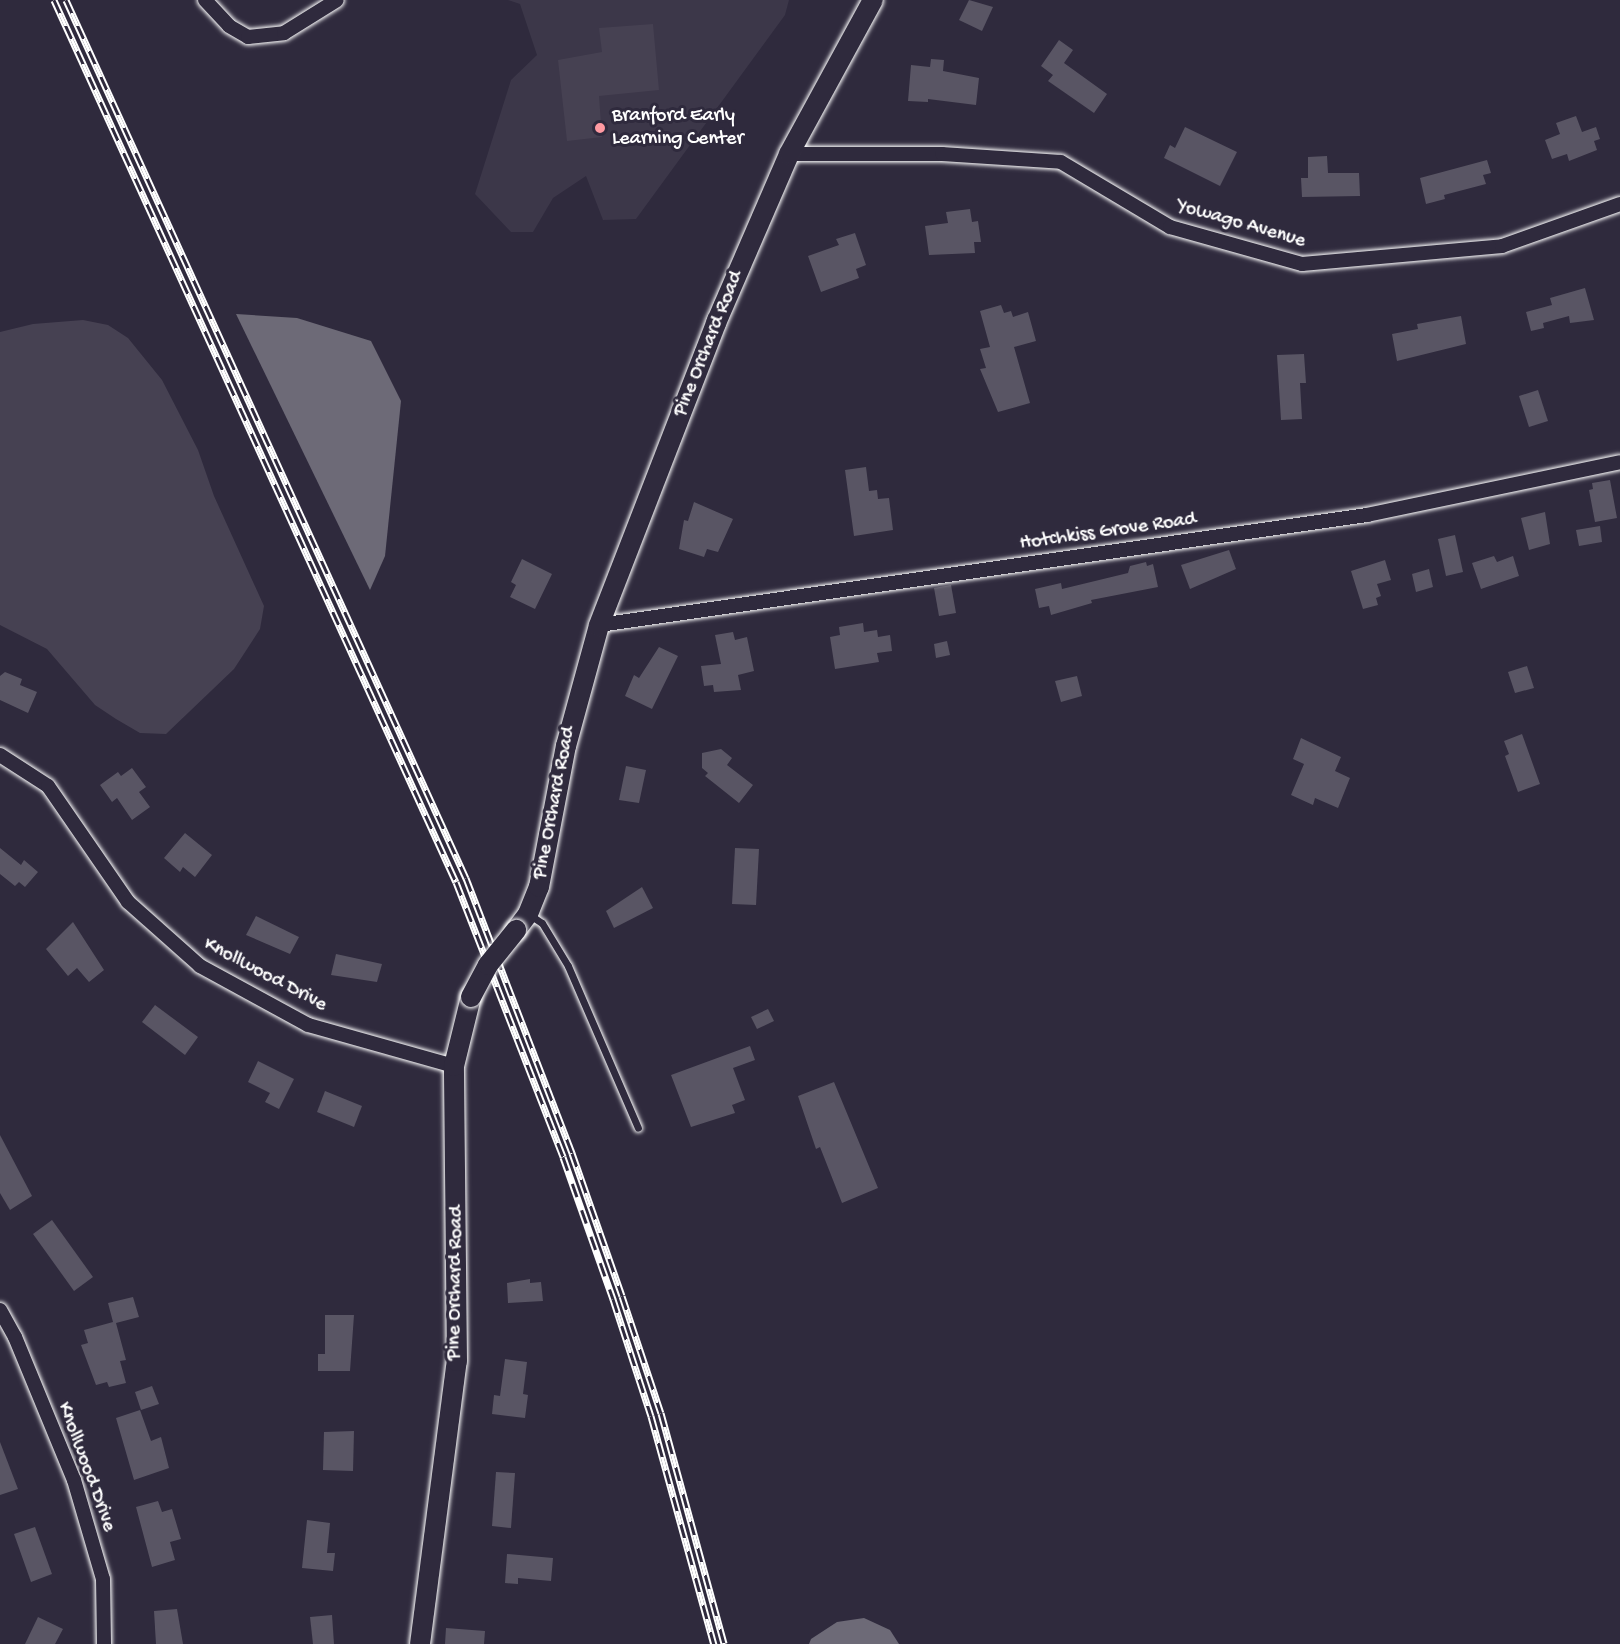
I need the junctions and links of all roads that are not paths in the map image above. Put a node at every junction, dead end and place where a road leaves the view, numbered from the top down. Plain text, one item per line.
1 (205, 0) edge
2 (337, 0) edge
3 (873, 0) edge
4 (789, 154) junction
5 (1620, 204) edge
6 (1620, 462) edge
7 (599, 625) junction
8 (0, 755) edge
9 (528, 914) junction
10 (454, 1066) junction
11 (638, 1128) dead end
12 (0, 1310) edge
13 (104, 1644) edge
14 (420, 1644) edge

1 - 2 street
3 - 4 street, Pine Orchard Road
4 - 5 street, Yowago Avenue
4 - 7 street, Pine Orchard Road
6 - 7 street, Hotchkiss Grove Road
7 - 9 street, Pine Orchard Road
8 - 10 street, Knollwood Drive
9 - 10 street, Pine Orchard Road, bridge
9 - 11 lane
10 - 14 street, Pine Orchard Road
12 - 13 street, Knollwood Drive

